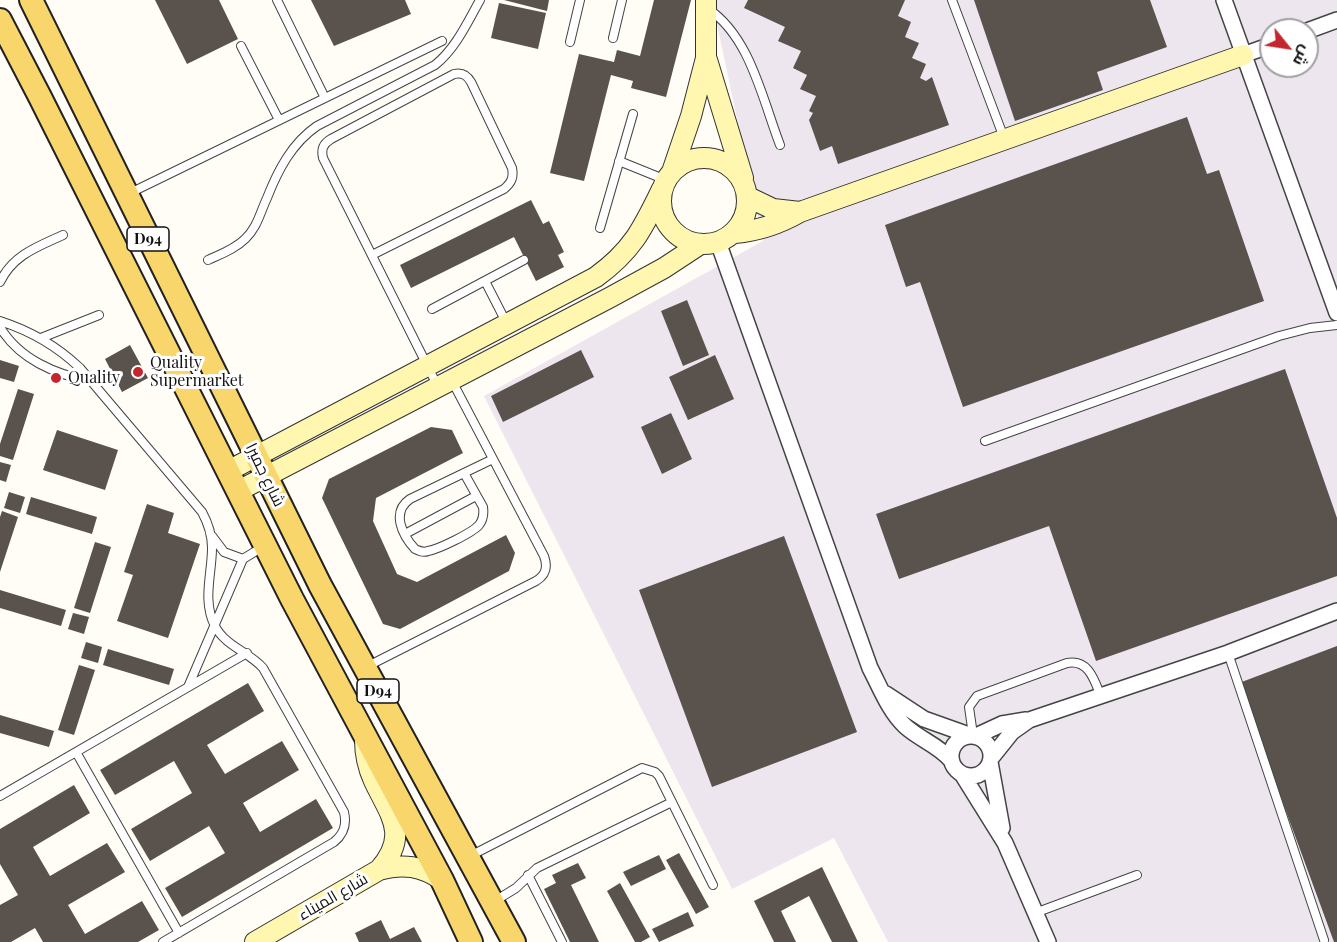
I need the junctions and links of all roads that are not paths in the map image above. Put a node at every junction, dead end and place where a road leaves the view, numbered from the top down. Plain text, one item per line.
1 (31, 0) edge
2 (276, 0) edge
3 (480, 0) edge
4 (580, 0) edge
5 (622, 0) edge
6 (952, 0) edge
7 (1224, 0) edge
8 (706, 3) edge
9 (1337, 20) edge
10 (0, 21) edge
11 (1319, 27) edge
12 (613, 38) dead end
13 (442, 41) dead end
14 (570, 42) dead end
15 (240, 46) dead end
16 (1259, 49) edge
17 (1243, 55) junction
18 (706, 58) junction
19 (325, 98) junction
20 (633, 114) dead end
21 (279, 120) junction
22 (1004, 140) junction
23 (780, 145) dead end
24 (619, 161) junction
25 (667, 180) junction
26 (746, 190) junction
27 (127, 195) junction
28 (800, 212) junction
29 (600, 228) dead end
30 (63, 235) dead end
31 (717, 240) junction
32 (372, 255) junction
33 (208, 260) dead end
34 (524, 260) dead end
35 (484, 281) junction
36 (0, 282) edge
37 (432, 309) dead end
38 (1337, 313) edge
39 (99, 315) dead end
40 (0, 321) edge
41 (507, 324) junction
42 (1337, 325) edge
43 (0, 327) edge
44 (41, 338) junction
45 (427, 366) junction
46 (91, 381) junction
47 (445, 385) junction
48 (985, 441) dead end
49 (256, 456) junction
50 (493, 459) junction
51 (228, 471) junction
52 (464, 473) junction
53 (267, 477) junction
54 (238, 491) junction
55 (476, 496) junction
56 (405, 534) junction
57 (211, 536) junction
58 (265, 546) junction
59 (243, 559) junction
60 (1337, 611) edge
61 (215, 626) junction
62 (247, 653) junction
63 (1228, 653) junction
64 (365, 668) junction
65 (188, 687) junction
66 (884, 693) junction
67 (1100, 694) junction
68 (1029, 720) junction
69 (973, 735) junction
70 (365, 736) junction
71 (76, 752) junction
72 (951, 760) junction
73 (991, 760) junction
74 (962, 774) junction
75 (0, 796) edge
76 (672, 802) junction
77 (1005, 843) junction
78 (469, 856) junction
79 (379, 870) junction
80 (528, 875) junction
81 (1137, 875) dead end
82 (442, 880) junction
83 (713, 885) dead end
84 (494, 902) junction
85 (1035, 913) junction
86 (179, 933) junction
87 (1324, 940) dead end
88 (163, 942) edge
89 (255, 942) edge
90 (471, 942) edge
91 (514, 942) edge
92 (562, 942) edge
93 (1048, 942) edge

1 - 27 main road, شارع جميرا / D94
2 - 19 lane
3 - 33 lane
4 - 14 lane
5 - 12 lane
6 - 22 lane
7 - 17 street
8 - 18 street
8 - 23 lane
9 - 11 street
10 - 51 main road, شارع جميرا / D94
13 - 19 lane
15 - 21 lane
16 - 17 street
17 - 22 street
17 - 38 street
18 - 25 street
18 - 26 street
19 - 21 lane
20 - 24 lane
21 - 27 lane
22 - 28 street
24 - 25 lane
24 - 29 lane
25 - 26 street
25 - 31 street
25 - 41 street
26 - 28 street
26 - 31 street
27 - 49 main road, شارع جميرا / D94
28 - 31 street
30 - 36 lane
31 - 47 street
31 - 66 street
32 - 32 lane
32 - 45 lane
34 - 35 lane
35 - 37 lane
35 - 41 lane
39 - 44 lane
40 - 44 lane
41 - 45 street
42 - 48 lane
43 - 46 lane
44 - 46 lane
45 - 47 lane
45 - 49 street
46 - 57 lane
47 - 50 lane
47 - 53 street
49 - 51 street
49 - 53 main road, شارع جميرا / D94
50 - 52 lane
50 - 64 lane
51 - 54 main road, شارع جميرا / D94
52 - 55 lane
52 - 56 lane
53 - 54 street
53 - 64 main road, شارع جميرا / D94
54 - 58 main road, شارع جميرا / D94
55 - 56 lane
55 - 56 lane
57 - 59 lane
57 - 61 lane
58 - 59 lane
58 - 70 main road, شارع جميرا / D94
59 - 61 lane
60 - 63 street
61 - 62 lane
61 - 65 lane
62 - 65 lane
62 - 86 lane
63 - 67 street
63 - 87 lane
64 - 78 main road, شارع جميرا / D94
65 - 71 lane
66 - 69 street
66 - 72 street
67 - 68 street
67 - 69 lane
68 - 69 street
68 - 73 street
69 - 72 street
69 - 73 street
70 - 79 street
70 - 82 main road, شارع جميرا / D94
71 - 75 lane
71 - 86 lane
72 - 74 street
73 - 74 street
73 - 77 street
74 - 77 street
76 - 78 lane
76 - 80 lane
76 - 83 lane
77 - 85 street
78 - 84 main road, شارع جميرا / D94
79 - 82 street
79 - 89 street, شارع الميناء
80 - 84 lane
80 - 92 lane
81 - 85 lane
82 - 90 main road, شارع جميرا / D94
84 - 91 main road, شارع جميرا / D94
85 - 93 street
86 - 88 lane

